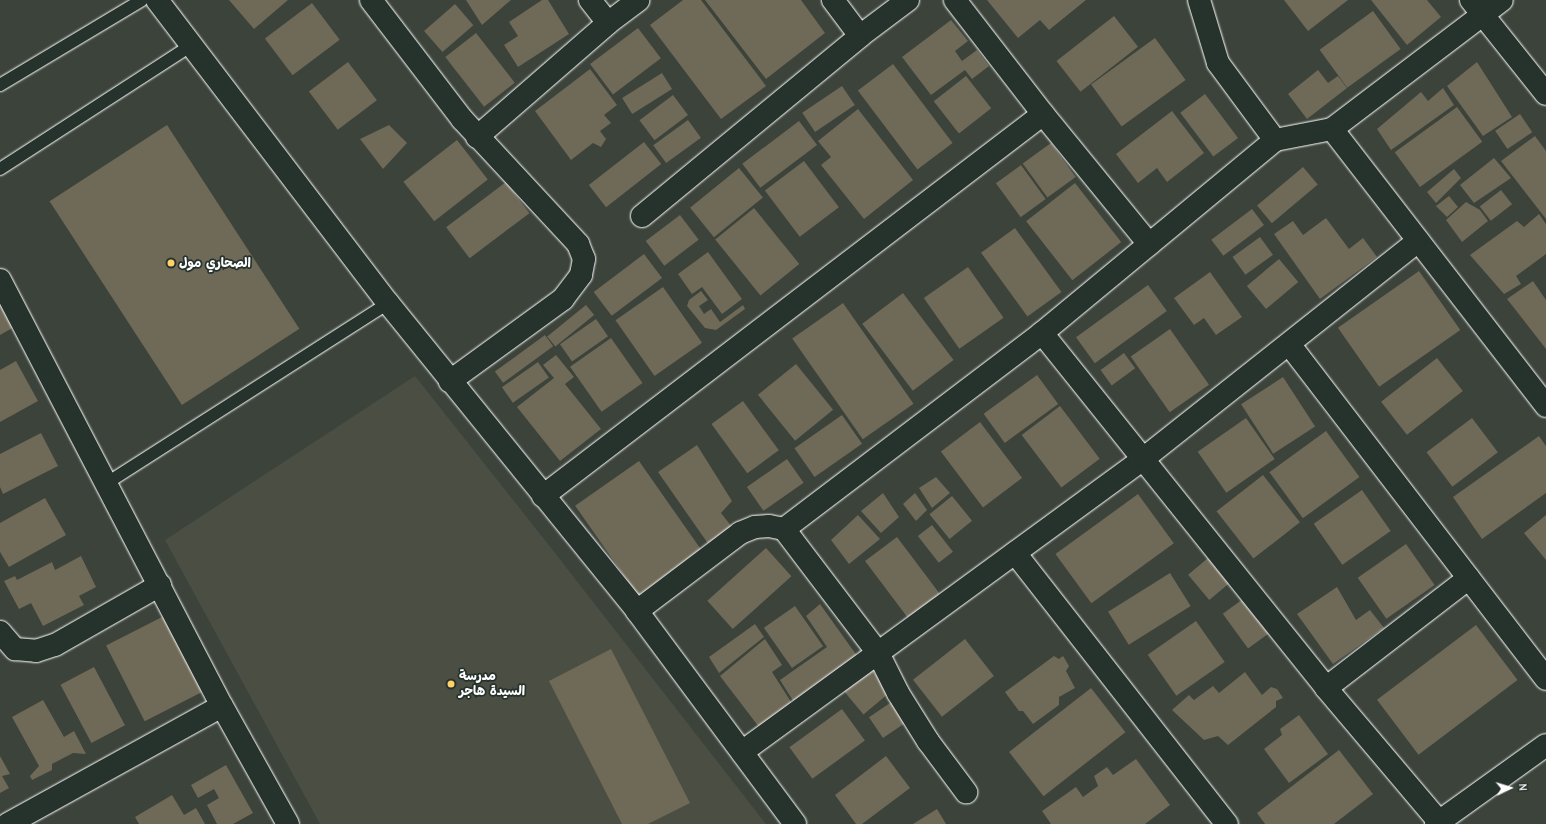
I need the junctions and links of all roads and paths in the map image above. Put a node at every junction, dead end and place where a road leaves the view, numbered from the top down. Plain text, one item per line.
1 (142, 0) edge
2 (157, 0) edge
3 (371, 0) edge
4 (590, 0) edge
5 (638, 0) edge
6 (833, 0) edge
7 (908, 0) edge
8 (954, 0) edge
9 (1198, 0) edge
10 (1502, 0) edge
11 (1477, 8) edge
12 (608, 23) junction
13 (860, 36) junction
14 (192, 45) junction
15 (0, 85) edge
16 (1546, 94) edge
17 (1043, 114) junction
18 (1332, 129) junction
19 (477, 137) junction
20 (1275, 140) junction
21 (0, 169) edge
22 (642, 216) dead end
23 (1418, 241) junction
24 (1149, 244) junction
25 (0, 280) edge
26 (388, 304) junction
27 (1042, 332) junction
28 (1289, 344) junction
29 (450, 381) junction
30 (1546, 406) edge
31 (1143, 459) junction
32 (107, 483) junction
33 (543, 496) junction
34 (784, 529) junction
35 (1015, 553) junction
36 (1469, 578) junction
37 (160, 585) junction
38 (638, 611) junction
39 (0, 632) edge
40 (878, 653) junction
41 (1546, 679) edge
42 (1326, 688) junction
43 (222, 706) junction
44 (1546, 745) edge
45 (742, 752) junction
46 (966, 792) dead end
47 (1438, 823) edge
48 (8, 824) edge
49 (288, 824) edge
50 (795, 824) edge
51 (1227, 824) edge

1 - 15 lane
2 - 14 street
3 - 19 street
4 - 12 street
5 - 12 street
6 - 13 street
7 - 13 street
8 - 17 street
9 - 20 street
10 - 11 street
11 - 16 street
11 - 18 street
12 - 19 street
13 - 22 street
14 - 21 lane
14 - 26 street
17 - 24 street
17 - 33 street
18 - 20 street
18 - 23 street
19 - 29 street
20 - 24 street
23 - 28 street
23 - 30 street
24 - 27 street
25 - 32 street
26 - 29 street
26 - 32 lane
27 - 31 street
27 - 34 street
28 - 31 street
28 - 36 street
29 - 33 street
31 - 35 street
31 - 42 street
32 - 37 street
33 - 38 street
34 - 38 street
34 - 40 street
35 - 40 street
35 - 51 street
36 - 41 street
36 - 42 street
37 - 39 street
37 - 43 street
38 - 45 street
40 - 45 street
40 - 46 street
42 - 47 street
43 - 48 street
43 - 49 street
44 - 47 street
45 - 50 street

